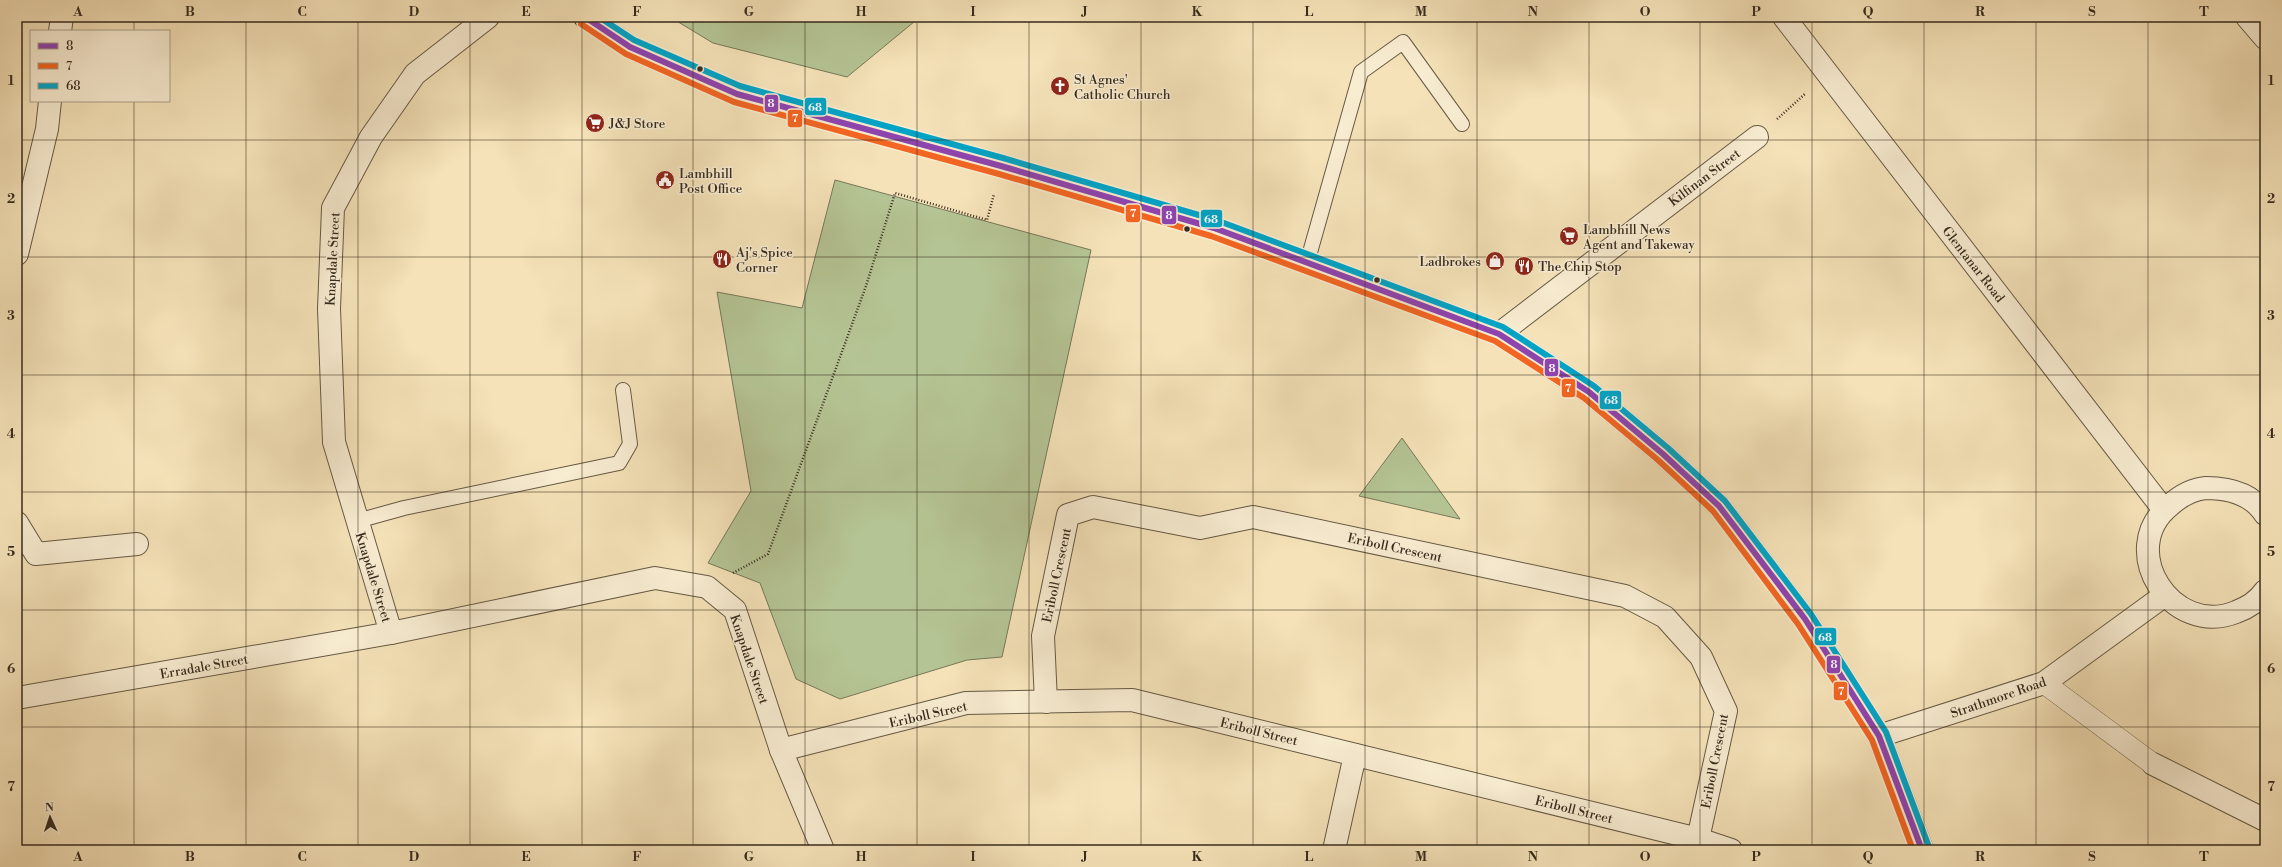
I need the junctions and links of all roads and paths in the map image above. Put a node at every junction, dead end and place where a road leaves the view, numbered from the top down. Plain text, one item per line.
1 (62, 17) edge
2 (488, 17) edge
3 (585, 17) edge
4 (1784, 17) edge
5 (2247, 17) edge
6 (60, 30) edge
7 (2265, 38) edge
8 (50, 102) edge
9 (1462, 124) dead end
10 (1757, 137) dead end
11 (1001, 166) junction
12 (17, 254) edge
13 (1307, 263) junction
14 (1499, 334) junction
15 (623, 390) dead end
16 (2264, 509) edge
17 (2164, 510) junction
18 (357, 521) junction
19 (17, 523) edge
20 (137, 544) dead end
21 (707, 587) junction
22 (2265, 593) edge
23 (2165, 595) junction
24 (391, 633) junction
25 (2044, 683) junction
26 (17, 698) edge
27 (1046, 702) junction
28 (1879, 736) junction
29 (781, 750) junction
30 (1355, 755) junction
31 (2153, 764) joint
32 (2265, 820) edge
33 (1698, 839) junction
34 (823, 850) edge
35 (1334, 850) edge
36 (1731, 850) edge
37 (1922, 850) edge

1 - 6 street
2 - 18 street, Knapdale Street
3 - 11 main road
4 - 17 street, Glentanar Road
5 - 7 street
8 - 12 street
9 - 13 lane
10 - 14 street, Kilfinan Street
11 - 13 main road
11 - 21 path
13 - 14 main road
14 - 28 main road
15 - 18 lane
16 - 17 street
17 - 23 street
18 - 24 street, Knapdale Street
19 - 20 street
21 - 24 street, Knapdale Street
21 - 29 street, Knapdale Street
22 - 23 street
23 - 25 street, Strathmore Road
24 - 26 street, Erradale Street
25 - 28 street, Strathmore Road
25 - 31 street
27 - 29 street, Eriboll Street
27 - 30 street, Eriboll Street
27 - 33 street, Eriboll Crescent
28 - 37 main road
29 - 34 street, Knapdale Street
30 - 33 street, Eriboll Street
30 - 35 street
31 - 32 street
33 - 36 street, Eriboll Street

